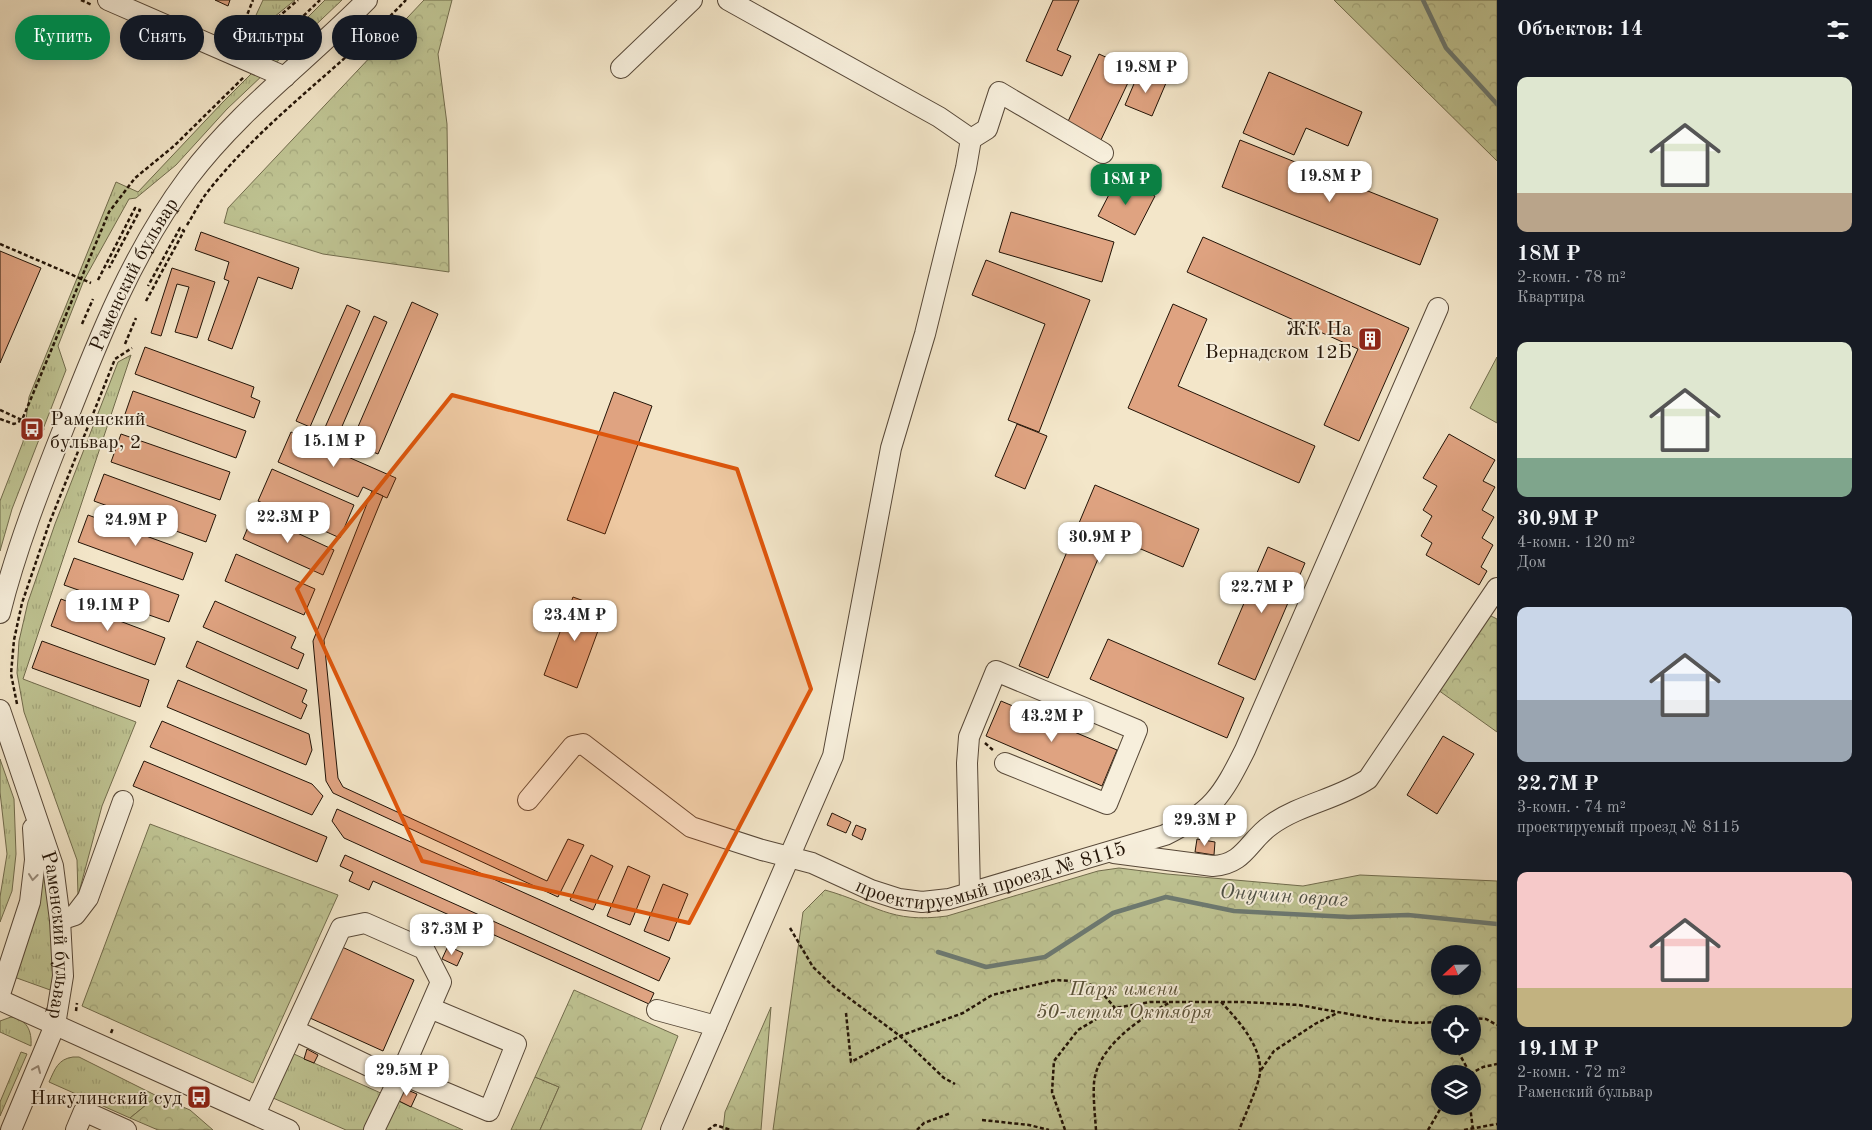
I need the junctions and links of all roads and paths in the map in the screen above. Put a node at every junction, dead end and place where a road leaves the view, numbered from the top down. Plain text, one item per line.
1 (108, 0) edge
2 (253, 0) edge
3 (298, 0) edge
4 (320, 0) edge
5 (367, 0) edge
6 (406, 0) edge
7 (692, 0) edge
8 (728, 0) edge
9 (247, 15) edge
10 (281, 15) edge
11 (304, 15) edge
12 (622, 68) dead end
13 (248, 73) dead end
14 (285, 78) junction
15 (971, 139) junction
16 (1103, 153) dead end
17 (186, 226) dead end
18 (0, 244) edge
19 (109, 268) dead end
20 (80, 278) junction
21 (98, 280) dead end
22 (91, 283) dead end
23 (148, 286) dead end
24 (93, 298) dead end
25 (146, 301) dead end
26 (1438, 308) dead end
27 (136, 318) dead end
28 (82, 324) dead end
29 (124, 344) dead end
30 (132, 348) dead end
31 (0, 410) edge
32 (0, 419) edge
33 (22, 420) junction
34 (47, 431) dead end
35 (1497, 588) edge
36 (0, 613) edge
37 (9, 710) edge
38 (984, 741) dead end
39 (1006, 763) joint
40 (30, 794) junction
41 (528, 800) dead end
42 (123, 801) dead end
43 (1105, 852) junction
44 (789, 857) junction
45 (970, 892) junction
46 (60, 920) junction
47 (790, 928) dead end
48 (0, 994) edge
49 (78, 996) dead end
50 (0, 1000) edge
51 (1170, 1002) junction
52 (1221, 1002) junction
53 (430, 1008) junction
54 (1115, 1008) junction
55 (657, 1010) dead end
56 (76, 1012) dead end
57 (846, 1013) dead end
58 (1338, 1013) junction
59 (1481, 1019) edge
60 (1431, 1022) edge
61 (55, 1025) junction
62 (1497, 1025) edge
63 (716, 1026) junction
64 (294, 1030) junction
65 (900, 1036) junction
66 (1497, 1064) edge
67 (1481, 1068) edge
68 (1260, 1072) junction
69 (400, 1077) junction
70 (956, 1084) dead end
71 (951, 1113) dead end
72 (255, 1114) junction
73 (1437, 1115) edge
74 (1471, 1115) edge
75 (982, 1120) dead end
76 (1497, 1124) edge
77 (280, 1128) edge
78 (1473, 1129) edge
79 (11, 1130) edge
80 (76, 1130) edge
81 (126, 1130) edge
82 (374, 1130) edge
83 (671, 1130) edge
84 (708, 1130) edge
85 (730, 1130) edge
86 (917, 1130) edge
87 (1049, 1130) edge
88 (1065, 1130) edge
89 (1096, 1130) edge
90 (1239, 1130) edge
91 (1428, 1130) edge
92 (1464, 1130) edge

1 - 14 street
2 - 9 path
3 - 10 path
4 - 11 path
5 - 14 street, Раменский бульвар
6 - 17 path
7 - 12 street
8 - 15 street
13 - 20 path
14 - 36 street, Раменский бульвар
15 - 16 street
15 - 44 street
18 - 20 path
19 - 21 path
20 - 22 path
20 - 33 path
23 - 25 path
24 - 28 path
26 - 43 street, проектируемый проезд № 8115
27 - 29 path
30 - 37 path
31 - 33 path
32 - 33 path
33 - 34 path
35 - 43 street
37 - 40 street, Раменский бульвар
38 - 39 path
39 - 45 street
40 - 46 street, Раменский бульвар
40 -> 48 street, Раменский бульвар
41 - 44 street, проектируемый проезд № 8115
42 - 46 street
43 - 45 street, проектируемый проезд № 8115
44 - 45 street, проектируемый проезд № 8115
44 - 63 street
46 - 61 street, Раменский бульвар
47 - 65 path
49 - 56 path
50 - 61 street
51 - 52 path
51 - 54 path
51 - 89 path
52 - 58 path
52 - 68 path
53 - 64 street
53 - 69 street
53 - 69 street
54 - 65 path
54 - 88 path
55 - 63 street
57 - 65 path
58 - 60 path
58 - 68 path
59 - 62 path
61 - 72 street
79 -> 61 street, Раменский бульвар
63 - 83 street
64 - 69 street
64 - 72 street
65 - 70 path
66 - 67 path
68 - 90 path
69 - 82 street
71 - 86 path
72 - 77 street
73 - 91 path
74 - 78 path
75 - 87 path
76 - 78 path
78 - 92 path
80 - 81 street
84 - 85 path

